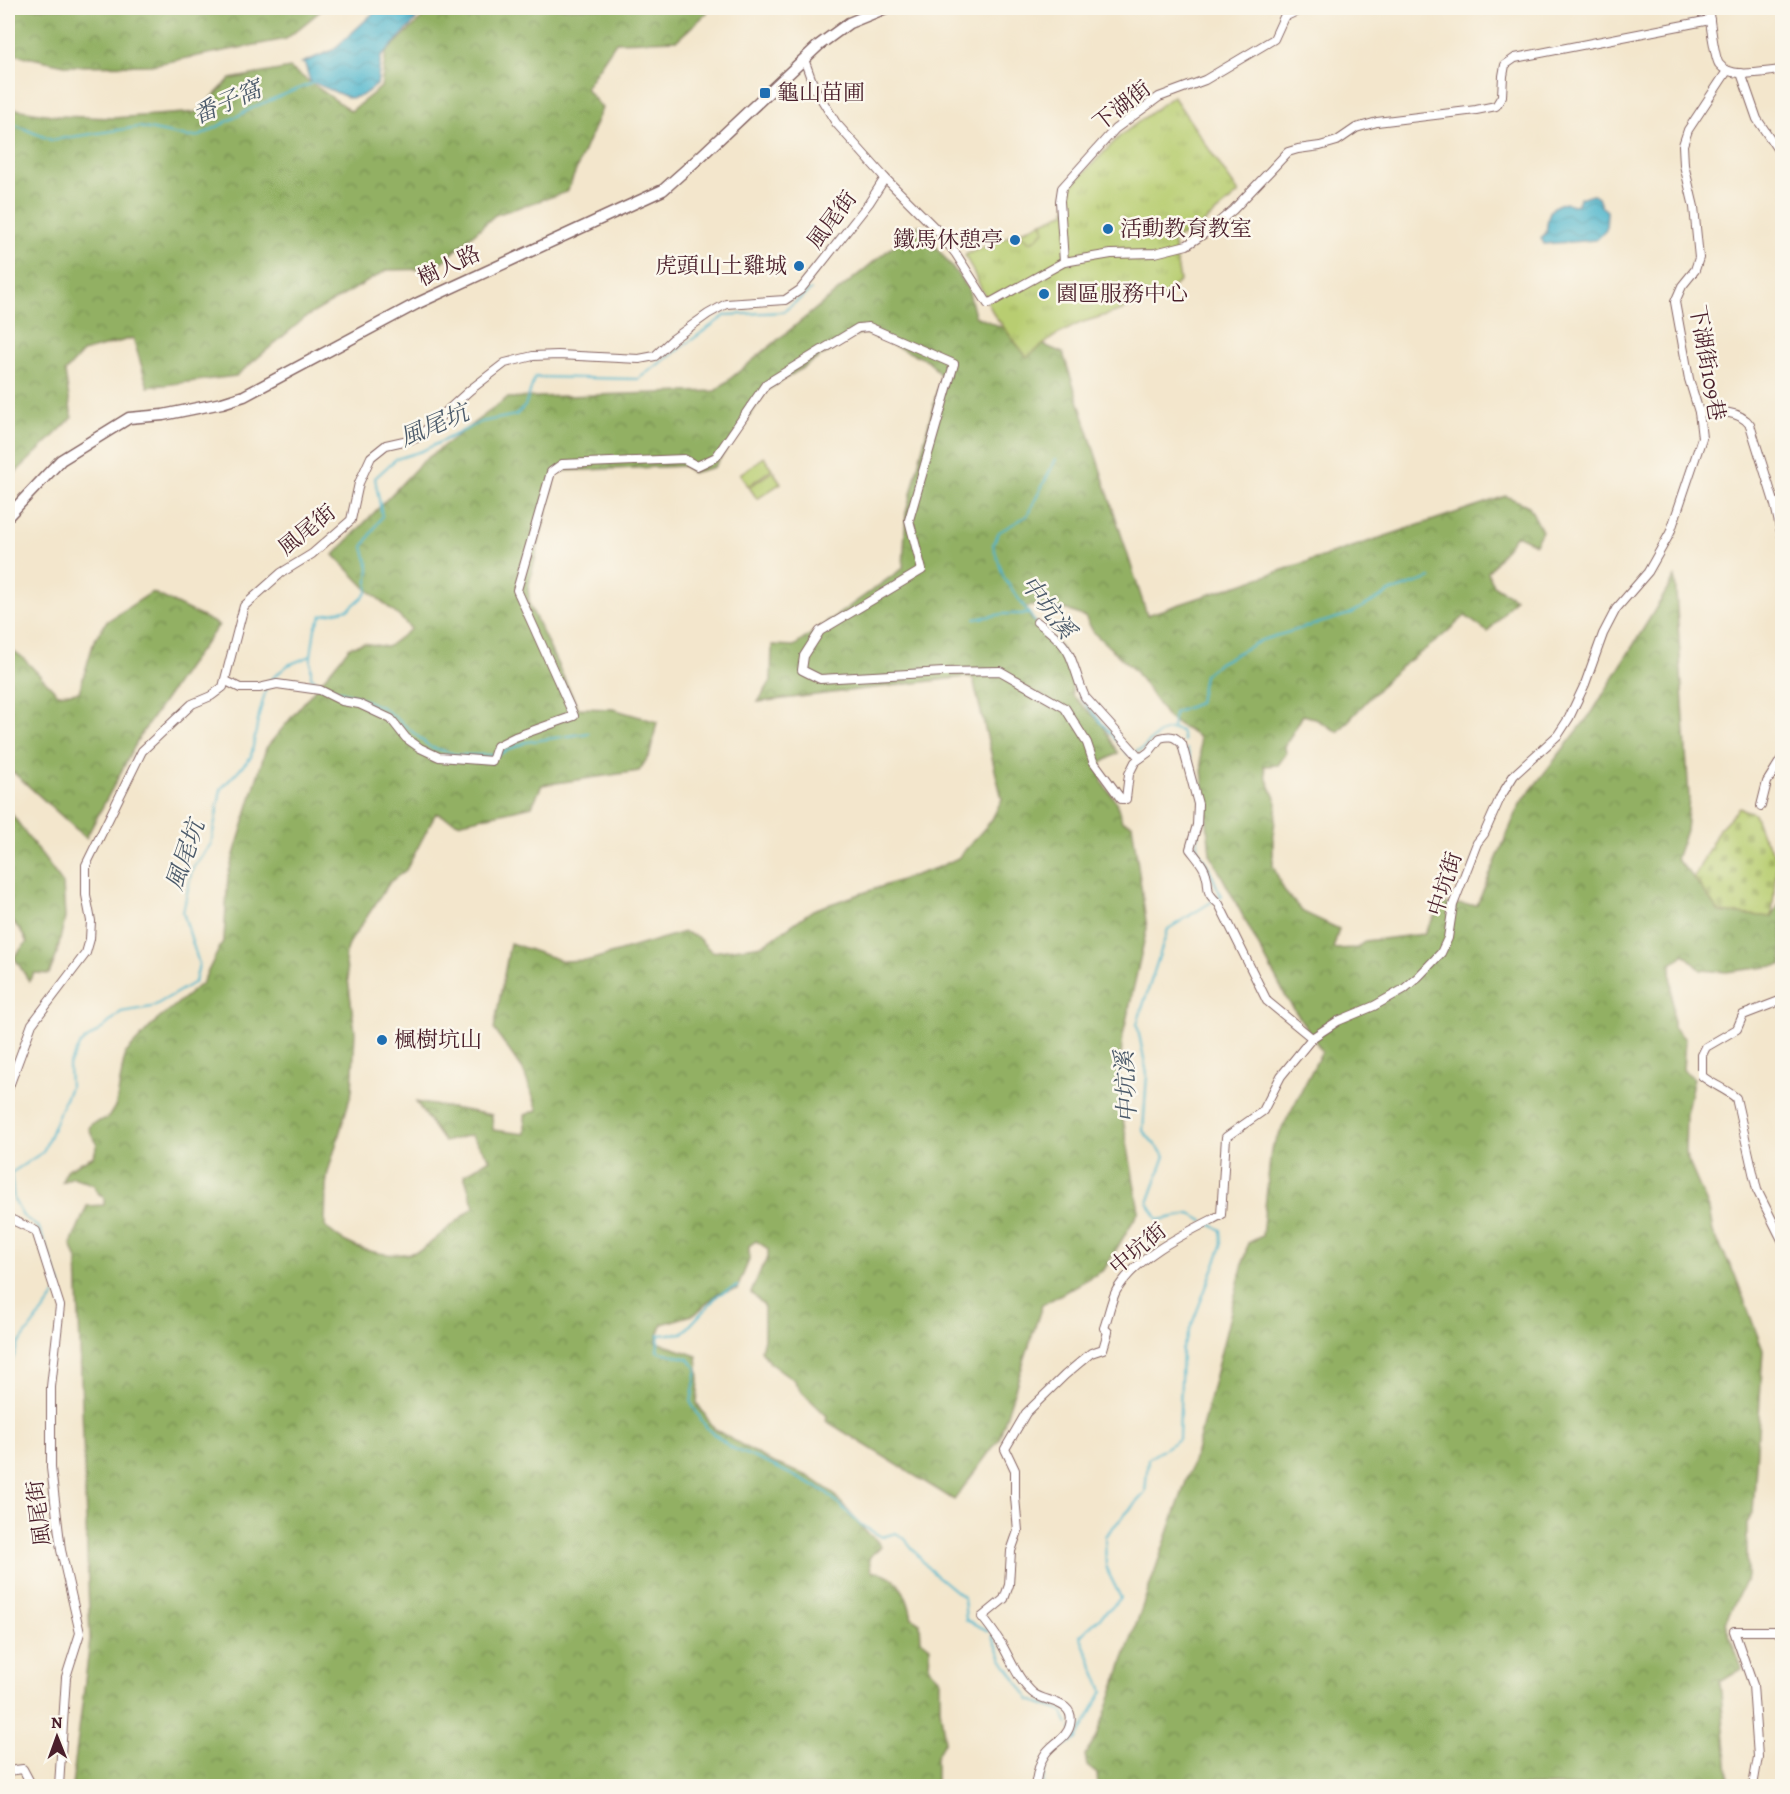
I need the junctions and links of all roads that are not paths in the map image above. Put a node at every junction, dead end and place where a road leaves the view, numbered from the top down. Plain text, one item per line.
1 (886, 8) edge
2 (1304, 8) edge
3 (1708, 8) edge
4 (1710, 20) junction
5 (804, 59) junction
6 (1782, 70) edge
7 (1727, 71) junction
8 (1742, 73) junction
9 (1782, 156) edge
10 (885, 178) junction
11 (1064, 262) junction
12 (1699, 411) junction
13 (8, 516) edge
14 (1782, 537) edge
15 (1037, 622) dead end
16 (226, 681) junction
17 (1136, 753) junction
18 (1782, 758) edge
19 (1761, 806) dead end
20 (1484, 834) joint
21 (1782, 1000) edge
22 (1312, 1038) junction
23 (8, 1089) edge
24 (8, 1218) edge
25 (1782, 1240) edge
26 (1782, 1636) edge
27 (8, 1771) edge
28 (32, 1786) edge
29 (59, 1786) edge
30 (1035, 1786) edge
31 (1753, 1786) edge

1 - 5 street, 樹人路
2 - 11 street, 下湖街
3 - 4 street
4 - 7 street
4 - 11 street
5 - 10 street
5 - 13 street, 樹人路
6 - 8 street
7 - 8 street
7 - 12 street, 下湖街109巷
8 - 9 street
10 - 11 street
10 - 16 street, 風尾街
12 - 14 street
12 - 20 street, 下湖街109巷
15 - 17 street
16 - 17 street
16 - 23 street
17 - 22 street
18 - 19 street
20 - 22 street, 中坑街
21 - 25 street
22 - 30 street, 中坑街
24 - 29 street, 風尾街
26 - 31 street
27 - 28 street

